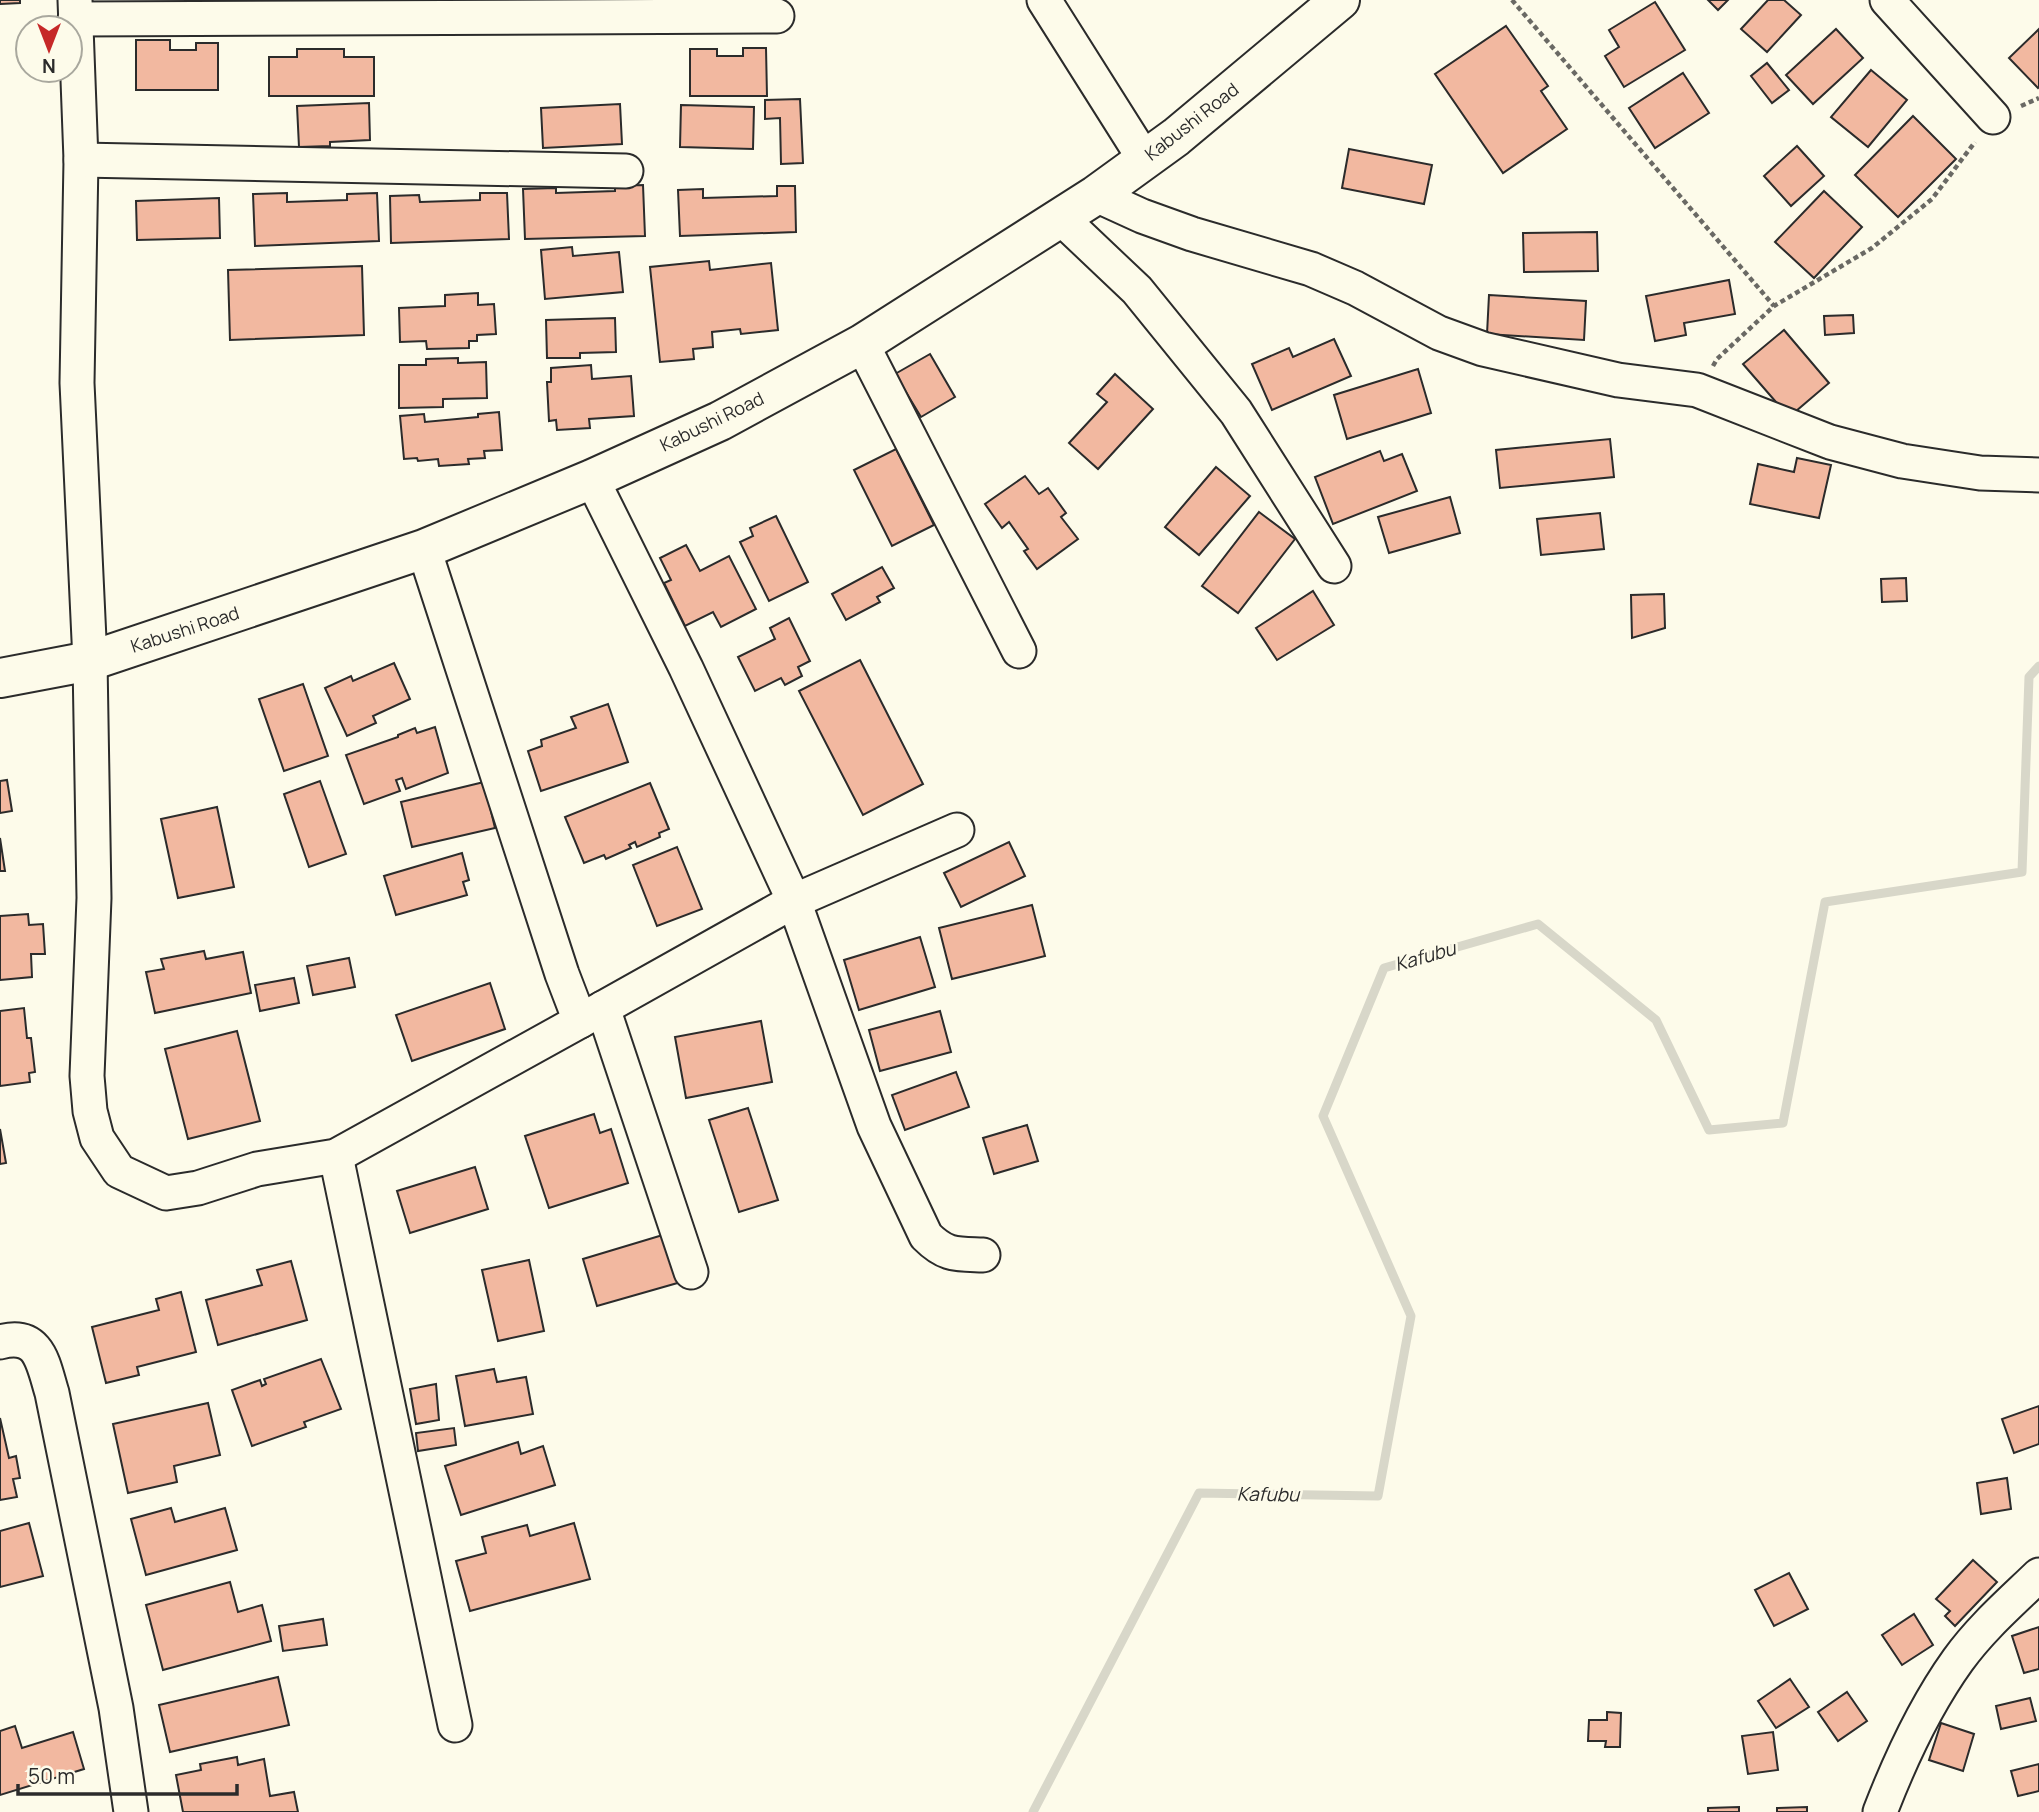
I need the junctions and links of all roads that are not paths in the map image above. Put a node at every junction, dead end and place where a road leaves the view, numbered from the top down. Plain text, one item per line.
1 (1044, 0) edge
2 (1340, 0) edge
3 (1887, 0) edge
4 (75, 9) edge
5 (777, 16) dead end
6 (1993, 117) road end
7 (81, 160) junction
8 (1145, 160) junction
9 (626, 171) dead end
10 (1096, 195) junction
11 (1061, 218) junction
12 (862, 344) junction
13 (2039, 475) edge
14 (592, 479) junction
15 (424, 549) junction
16 (1334, 566) dead end
17 (1019, 651) dead end
18 (90, 661) junction
19 (0, 678) edge
20 (957, 830) dead end
21 (794, 901) junction
22 (591, 1015) junction
23 (336, 1156) junction
24 (983, 1255) dead end
25 (691, 1272) dead end
26 (0, 1342) edge
27 (2039, 1575) edge
28 (454, 1725) dead end
29 (131, 1812) edge
30 (1880, 1812) edge

1 - 8 street
2 - 8 main road, Kabushi Road
3 - 6 street
4 - 5 street
4 - 7 street
7 - 9 street
7 - 18 street
8 - 10 main road, Kabushi Road
10 - 11 main road, Kabushi Road
10 - 13 street
11 - 12 main road, Kabushi Road
11 - 16 street
12 - 14 main road, Kabushi Road
12 - 17 street
14 - 15 main road, Kabushi Road
14 - 21 street
15 - 18 main road, Kabushi Road
15 - 22 street
18 - 19 main road, Kabushi Road
18 - 23 street
20 - 21 street
21 - 22 street
21 - 24 street
22 - 23 street
22 - 25 street
23 - 28 street
26 - 29 street
27 - 30 street

